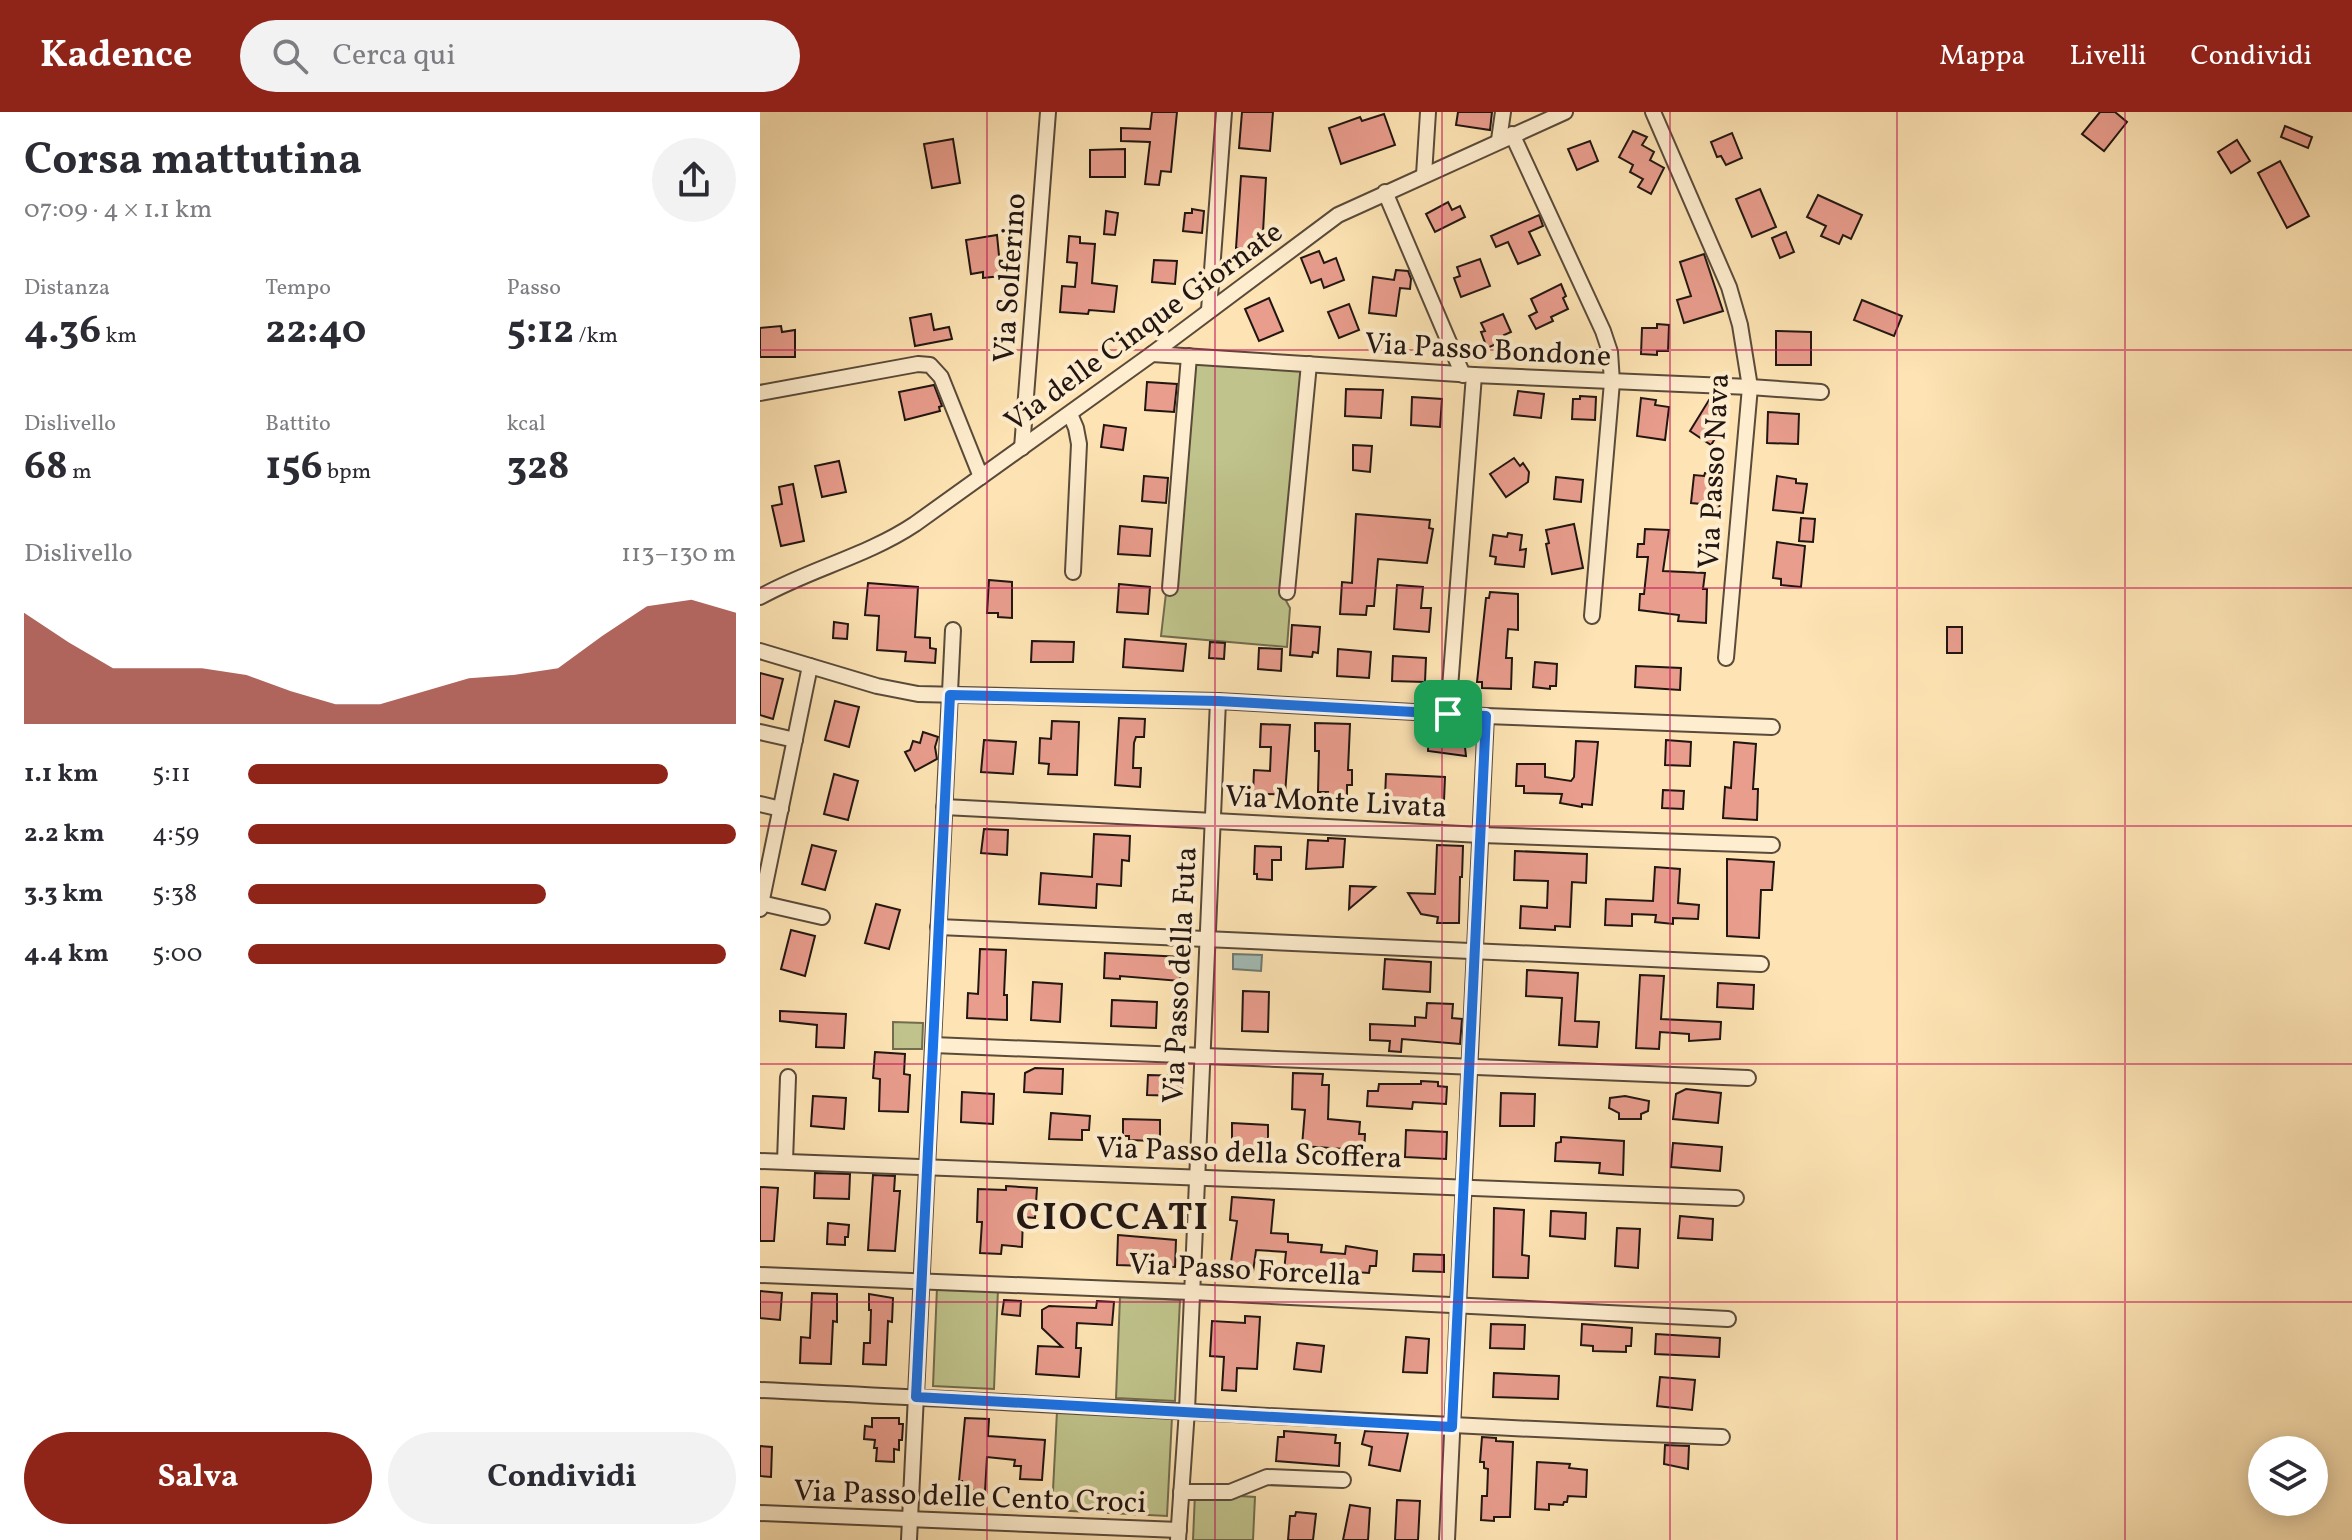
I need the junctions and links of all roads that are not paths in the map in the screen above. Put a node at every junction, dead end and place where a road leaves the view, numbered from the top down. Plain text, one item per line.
1 (1048, 112) edge
2 (1224, 112) edge
3 (1428, 112) edge
4 (1503, 112) edge
5 (1565, 112) edge
6 (1653, 112) edge
7 (1505, 137) junction
8 (1424, 175) junction
9 (1385, 192) junction
10 (1209, 310) junction
11 (1152, 354) junction
12 (1189, 356) junction
13 (1309, 364) junction
14 (1468, 375) junction
15 (1612, 382) junction
16 (1750, 387) junction
17 (1821, 392) dead end
18 (760, 393) edge
19 (1070, 414) junction
20 (1022, 448) junction
21 (981, 477) junction
22 (1073, 572) dead end
23 (1170, 588) dead end
24 (1287, 592) dead end
25 (760, 597) edge
26 (1592, 616) dead end
27 (953, 630) dead end
28 (760, 651) edge
29 (1726, 658) dead end
30 (810, 666) junction
31 (950, 695) junction
32 (1218, 701) junction
33 (1448, 714) junction
34 (1486, 716) junction
35 (1772, 727) dead end
36 (760, 732) edge
37 (795, 740) junction
38 (760, 804) edge
39 (944, 807) junction
40 (781, 809) junction
41 (1212, 821) junction
42 (1481, 835) junction
43 (1772, 845) dead end
44 (764, 874) edge
45 (761, 906) edge
46 (822, 917) dead end
47 (938, 927) junction
48 (1207, 938) junction
49 (1476, 951) junction
50 (1761, 964) dead end
51 (933, 1045) junction
52 (1202, 1056) junction
53 (1470, 1069) junction
54 (788, 1077) dead end
55 (1748, 1078) dead end
56 (760, 1161) edge
57 (785, 1161) junction
58 (927, 1166) junction
59 (1196, 1176) junction
60 (1464, 1186) junction
61 (1736, 1198) dead end
62 (760, 1275) edge
63 (921, 1281) junction
64 (1191, 1292) junction
65 (1457, 1307) junction
66 (1728, 1319) dead end
67 (760, 1390) edge
68 (916, 1397) junction
69 (1187, 1410) junction
70 (1452, 1427) junction
71 (1722, 1437) dead end
72 (1343, 1480) dead end
73 (1181, 1492) junction
74 (760, 1513) edge
75 (910, 1519) junction
76 (1178, 1535) edge
77 (909, 1540) edge
78 (1447, 1540) edge

1 - 20 street, Via Solferino
2 - 10 street
3 - 8 street
4 - 7 street
5 - 7 street, Via delle Cinque Giornate
6 - 16 street, Via Passo Nava
7 - 8 street, Via delle Cinque Giornate
7 - 15 street
8 - 9 street, Via delle Cinque Giornate
9 - 10 street, Via delle Cinque Giornate
9 - 14 street
10 - 11 street, Via delle Cinque Giornate
11 - 12 street, Via Passo Bondone
11 - 19 street, Via delle Cinque Giornate
12 - 13 street, Via Passo Bondone
12 - 23 street
13 - 14 street, Via Passo Bondone
13 - 24 street
14 - 15 street, Via Passo Bondone
14 - 33 street
15 - 16 street, Via Passo Bondone
15 - 26 street
16 - 17 street, Via Passo Bondone
16 - 29 street, Via Passo Nava
18 - 21 street
19 - 20 street, Via delle Cinque Giornate
19 - 22 street
20 - 21 street, Via delle Cinque Giornate
21 - 25 street, Via delle Cinque Giornate
27 - 31 street
28 - 30 street
30 - 31 street
30 - 37 street
31 - 32 street
31 - 39 street
32 - 33 street
32 - 41 street, Via Passo della Futa
33 - 34 street
34 - 35 street
34 - 42 street
36 - 37 street
37 - 40 street
38 - 40 street
39 - 41 street, Via Monte Livata
39 - 47 street
40 - 44 street
41 - 42 street, Via Monte Livata
41 - 48 street, Via Passo della Futa
42 - 43 street, Via Monte Livata
42 - 49 street
44 - 45 street
45 - 46 street
47 - 48 street
47 - 51 street
48 - 49 street
48 - 52 street, Via Passo della Futa
49 - 50 street
49 - 53 street
51 - 52 street
51 - 58 street
52 - 53 street
52 - 59 street, Via Passo della Futa
53 - 55 street
53 - 60 street
54 - 57 street
56 - 57 street, Via Passo della Scoffera
57 - 58 street, Via Passo della Scoffera
58 - 59 street, Via Passo della Scoffera
58 - 63 street
59 - 60 street, Via Passo della Scoffera
59 - 64 street, Via Passo della Futa
60 - 61 street, Via Passo della Scoffera
60 - 65 street
62 - 63 street, Via Passo Forcella
63 - 64 street, Via Passo Forcella
63 - 68 street
64 - 65 street, Via Passo Forcella
64 - 69 street, Via Passo della Futa
65 - 66 street, Via Passo Forcella
65 - 70 street
67 - 68 street
68 - 69 street
68 - 75 street
69 - 70 street
69 - 73 street, Via Passo della Futa
70 - 71 street
70 - 78 street
72 - 73 street
73 - 76 street, Via Passo della Futa
74 - 75 street, Via Passo delle Cento Croci
75 - 76 street, Via Passo delle Cento Croci
75 - 77 street

